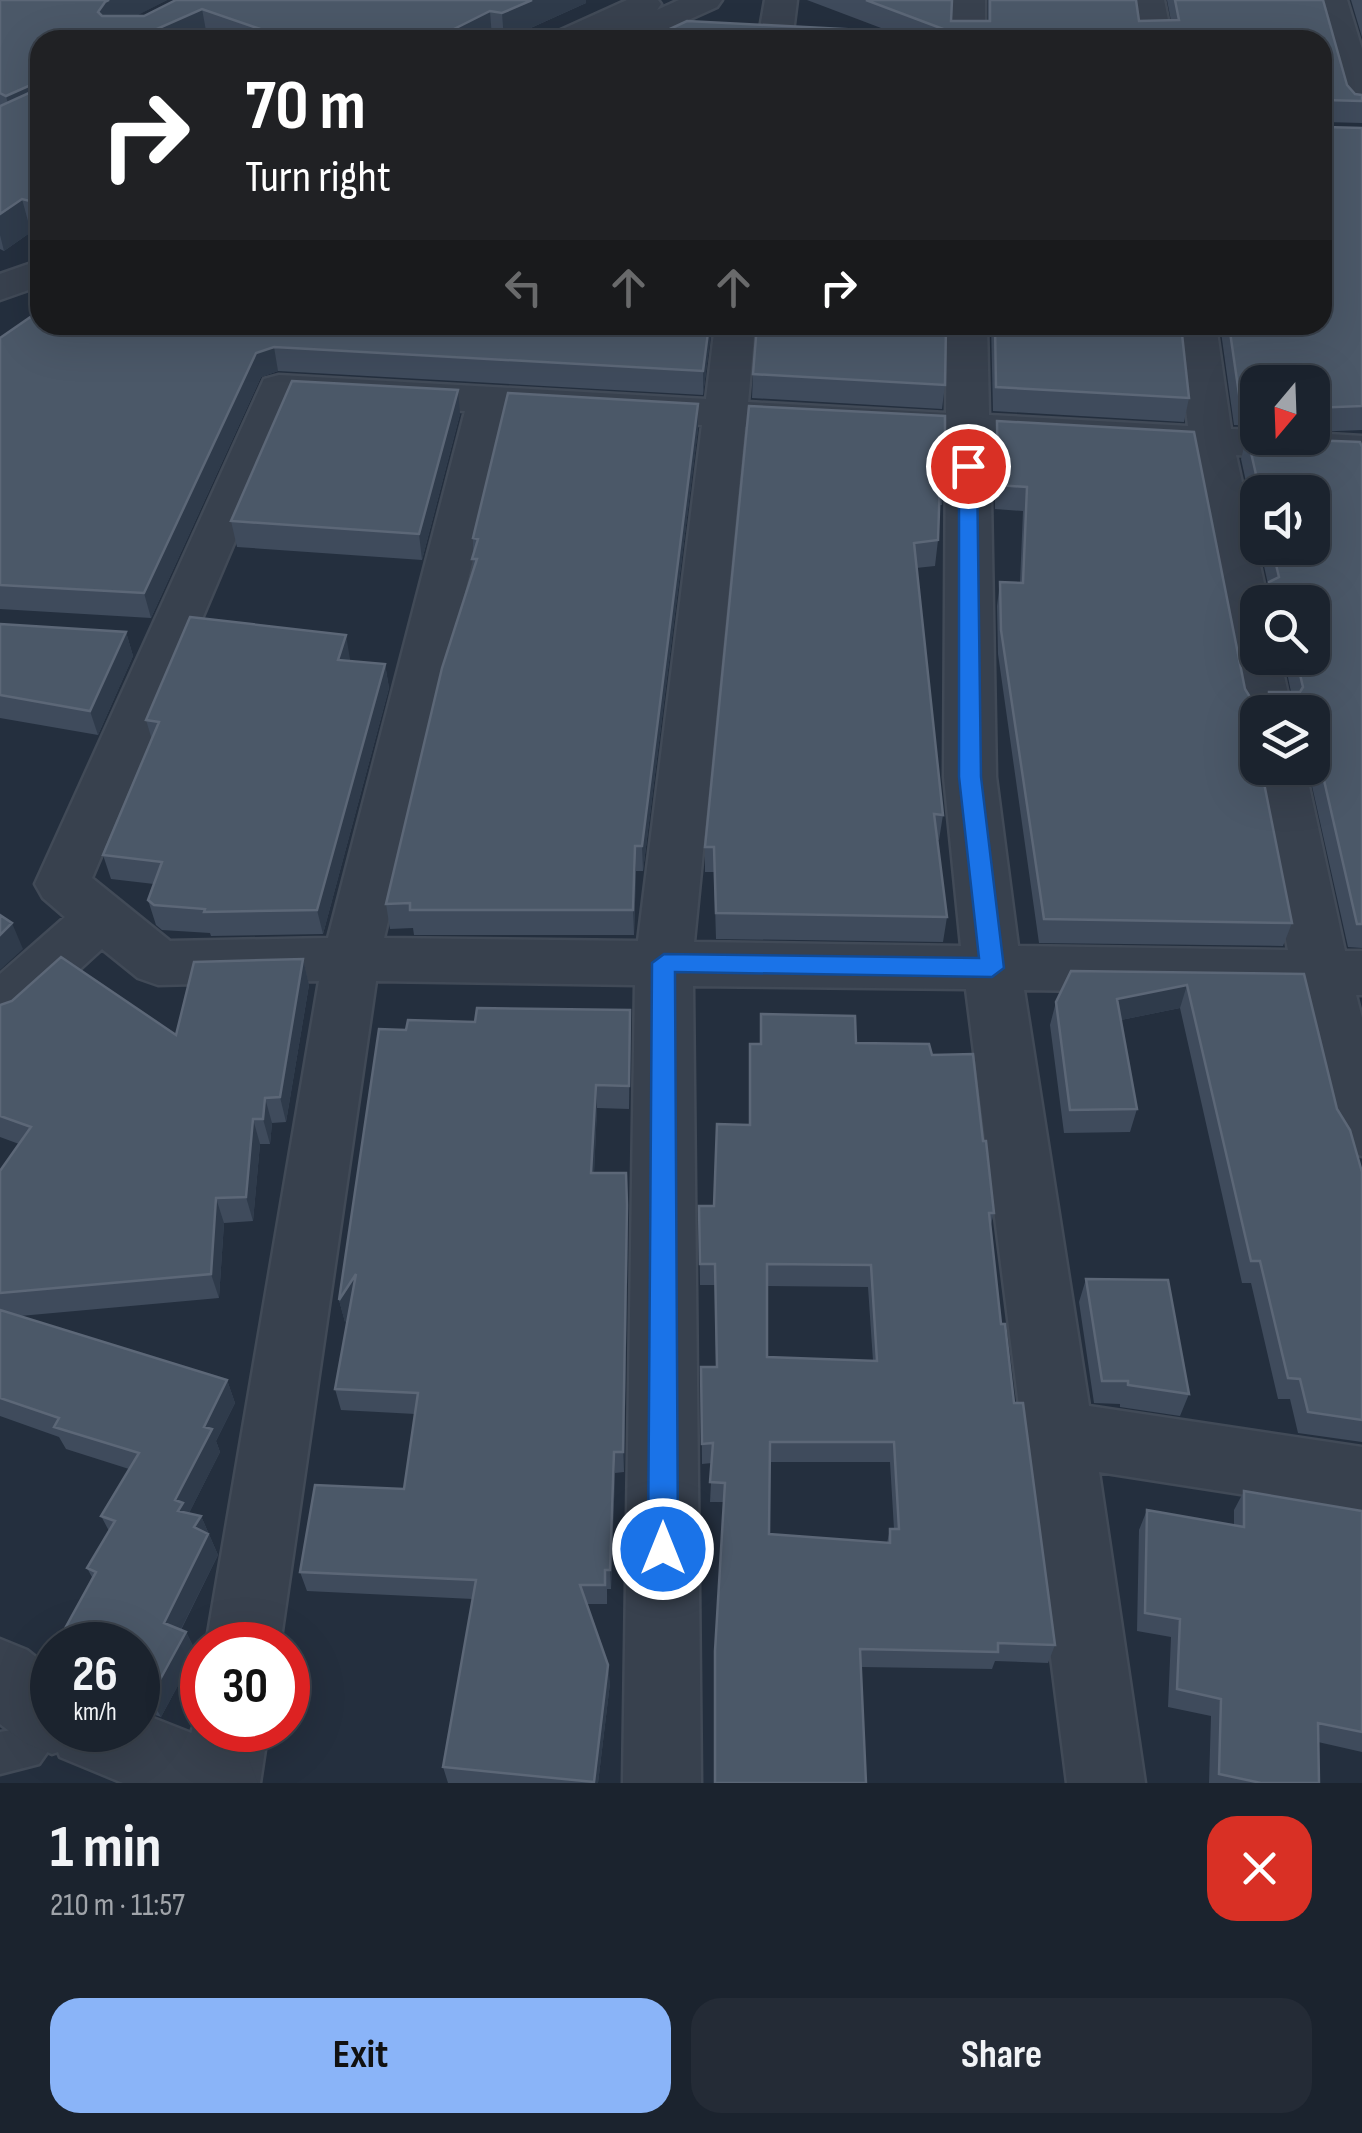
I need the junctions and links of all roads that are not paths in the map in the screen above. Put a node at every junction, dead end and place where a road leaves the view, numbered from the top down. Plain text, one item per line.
1 (652, 0) edge
2 (706, 0) edge
3 (780, 0) edge
4 (969, 0) edge
5 (1148, 0) edge
6 (1330, 0) edge
7 (588, 30) edge
8 (640, 30) edge
9 (776, 30) edge
10 (968, 30) edge
11 (1153, 30) edge
12 (1362, 106) edge
13 (21, 282) edge
14 (0, 318) edge
15 (733, 335) edge
16 (967, 335) edge
17 (1197, 335) edge
18 (490, 400) junction
19 (722, 413) junction
20 (967, 427) junction
21 (1211, 440) junction
22 (1362, 448) edge
23 (113, 636) edge
24 (169, 639) junction
25 (1264, 695) edge
26 (1283, 785) edge
27 (102, 917) junction
28 (352, 959) junction
29 (664, 963) junction
30 (992, 968) junction
31 (1341, 972) edge
32 (0, 1008) edge
33 (1362, 1131) edge
34 (1059, 1434) junction
35 (1362, 1480) edge
36 (247, 1622) edge
37 (133, 1752) edge
38 (226, 1752) edge
39 (220, 1783) edge
40 (662, 1783) edge
41 (1106, 1783) edge

1 - 7 street
2 - 8 street
3 - 9 street
4 - 10 street
5 - 11 street
6 - 12 street
13 - 14 street
15 - 19 street
16 - 20 street
17 - 21 street
18 - 19 street
18 - 24 street
18 - 28 street
19 - 20 street
19 - 29 street
20 - 21 street
20 - 30 street
21 - 22 street
21 - 25 street
23 - 24 street
24 - 27 street
26 - 31 street
27 - 28 street
27 - 32 street
28 - 29 street
28 - 36 street
29 - 30 street
29 - 40 street
30 - 31 street
30 - 34 street
31 - 33 street
34 - 35 street
34 - 41 street
37 - 39 street
38 - 39 street

